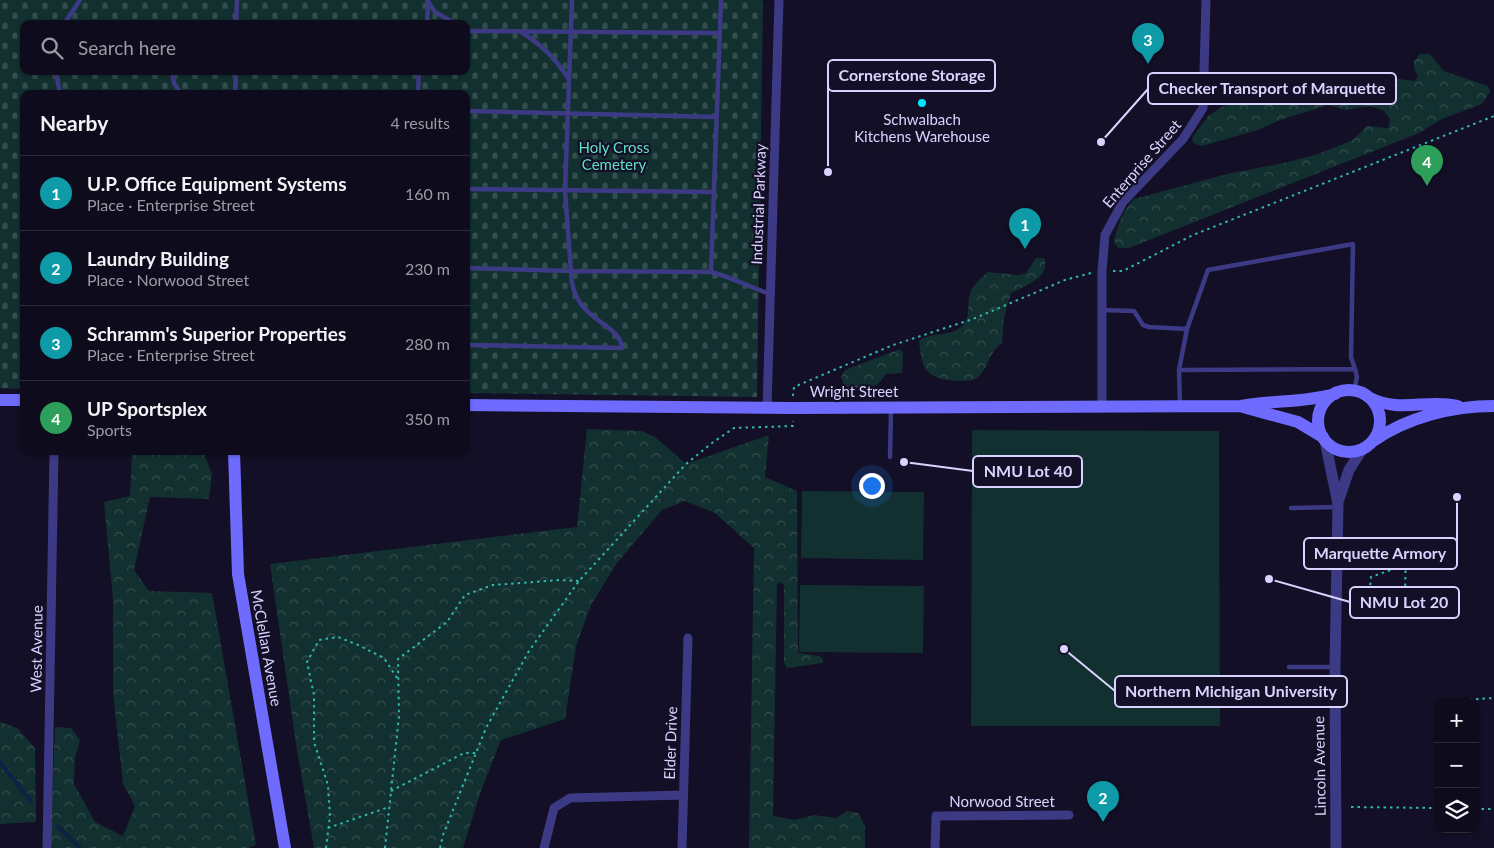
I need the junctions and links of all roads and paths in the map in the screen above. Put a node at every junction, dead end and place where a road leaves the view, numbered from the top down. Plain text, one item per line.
1 (80, 0) edge
2 (237, 0) edge
3 (572, 0) edge
4 (721, 0) edge
5 (779, 0) edge
6 (1206, 0) edge
7 (428, 1) edge
8 (67, 20) edge
9 (236, 20) edge
10 (427, 20) edge
11 (449, 20) edge
12 (470, 31) edge
13 (521, 32) junction
14 (571, 32) junction
15 (719, 33) junction
16 (57, 75) edge
17 (173, 75) edge
18 (236, 75) edge
19 (419, 75) edge
20 (569, 79) junction
21 (59, 90) edge
22 (178, 90) edge
23 (235, 90) edge
24 (418, 90) edge
25 (470, 111) edge
26 (568, 112) junction
27 (1494, 116) edge
28 (716, 117) junction
29 (470, 190) edge
30 (565, 190) junction
31 (714, 192) junction
32 (470, 268) edge
33 (571, 271) junction
34 (1102, 271) junction
35 (711, 272) junction
36 (771, 294) junction
37 (1102, 310) junction
38 (1187, 329) junction
39 (470, 345) edge
40 (1355, 369) junction
41 (1179, 370) junction
42 (794, 387) dead end
43 (1354, 391) junction
44 (1335, 394) junction
45 (1370, 398) junction
46 (0, 400) edge
47 (20, 400) edge
48 (470, 405) edge
49 (1241, 406) junction
50 (1494, 406) edge
51 (1102, 407) junction
52 (1180, 407) junction
53 (767, 408) junction
54 (793, 408) junction
55 (890, 408) junction
56 (1463, 408) junction
57 (1324, 439) junction
58 (1366, 446) junction
59 (54, 455) edge
60 (234, 455) edge
61 (890, 458) dead end
62 (1338, 506) junction
63 (1291, 508) dead end
64 (1374, 544) dead end
65 (1416, 561) dead end
66 (1406, 565) junction
67 (579, 581) junction
68 (1369, 598) dead end
69 (1405, 600) dead end
70 (688, 638) dead end
71 (1289, 667) dead end
72 (1335, 667) junction
73 (397, 678) junction
74 (1494, 698) edge
75 (1479, 699) edge
76 (476, 753) junction
77 (391, 791) junction
78 (683, 795) junction
79 (389, 807) junction
80 (1351, 807) dead end
81 (1434, 808) edge
82 (1479, 809) edge
83 (1494, 809) edge
84 (1069, 815) dead end
85 (328, 828) junction
86 (47, 848) edge
87 (285, 848) edge
88 (326, 848) edge
89 (384, 848) edge
90 (440, 848) edge
91 (544, 848) edge
92 (682, 848) edge
93 (935, 848) edge
94 (1336, 848) edge

1 - 8 lane
2 - 9 lane
3 - 14 lane
4 - 15 lane
5 - 36 street, Industrial Parkway
6 - 34 street, Enterprise Street
7 - 10 lane
7 - 11 lane
12 - 13 lane
13 - 14 lane
13 - 20 lane
14 - 15 lane
14 - 20 lane
15 - 28 lane
16 - 21 lane
17 - 22 lane
18 - 23 lane
19 - 24 lane
20 - 26 lane
25 - 26 lane
26 - 28 lane
26 - 30 lane
27 - 34 path
28 - 31 lane
29 - 30 lane
30 - 31 lane
30 - 33 lane
31 - 35 lane
32 - 33 lane
33 - 35 lane
33 - 39 lane
34 - 37 street, Enterprise Street
34 - 42 path
35 - 36 lane
36 - 53 street, Industrial Parkway
37 - 38 lane
37 - 51 street, Enterprise Street
38 - 40 lane
38 - 41 lane
40 - 41 lane
40 - 43 lane
41 - 52 lane
43 - 44 main road
43 - 45 main road
44 - 49 main road, Wright Street
44 - 57 main road
45 - 56 main road
45 - 58 main road
46 - 47 main road
48 - 53 main road, Wright Street
49 - 52 main road, Wright Street
49 - 57 main road, Wright Street
50 - 56 main road
51 - 52 main road, Wright Street
51 - 55 main road, Wright Street
53 - 54 main road, Wright Street
54 - 55 main road, Wright Street
54 - 67 path
55 - 61 lane
56 - 58 main road
57 - 58 main road
57 - 62 street, Lincoln Avenue
58 - 62 street, Lincoln Avenue
59 - 86 street, West Avenue
60 - 87 main road, McClellan Avenue
62 - 63 lane
62 - 72 street, Lincoln Avenue
64 - 66 path
65 - 66 path
66 - 68 path
66 - 69 path
67 - 73 path
67 - 76 path
70 - 78 street, Elder Drive
71 - 72 lane
72 - 94 street, Lincoln Avenue
73 - 77 path
73 - 85 path
74 - 75 path
76 - 77 path
76 - 90 path
77 - 79 path
78 - 91 street
78 - 92 street, Elder Drive
79 - 85 path
79 - 89 path
80 - 81 path
82 - 83 path
84 - 93 street, Norwood Street
85 - 88 path

